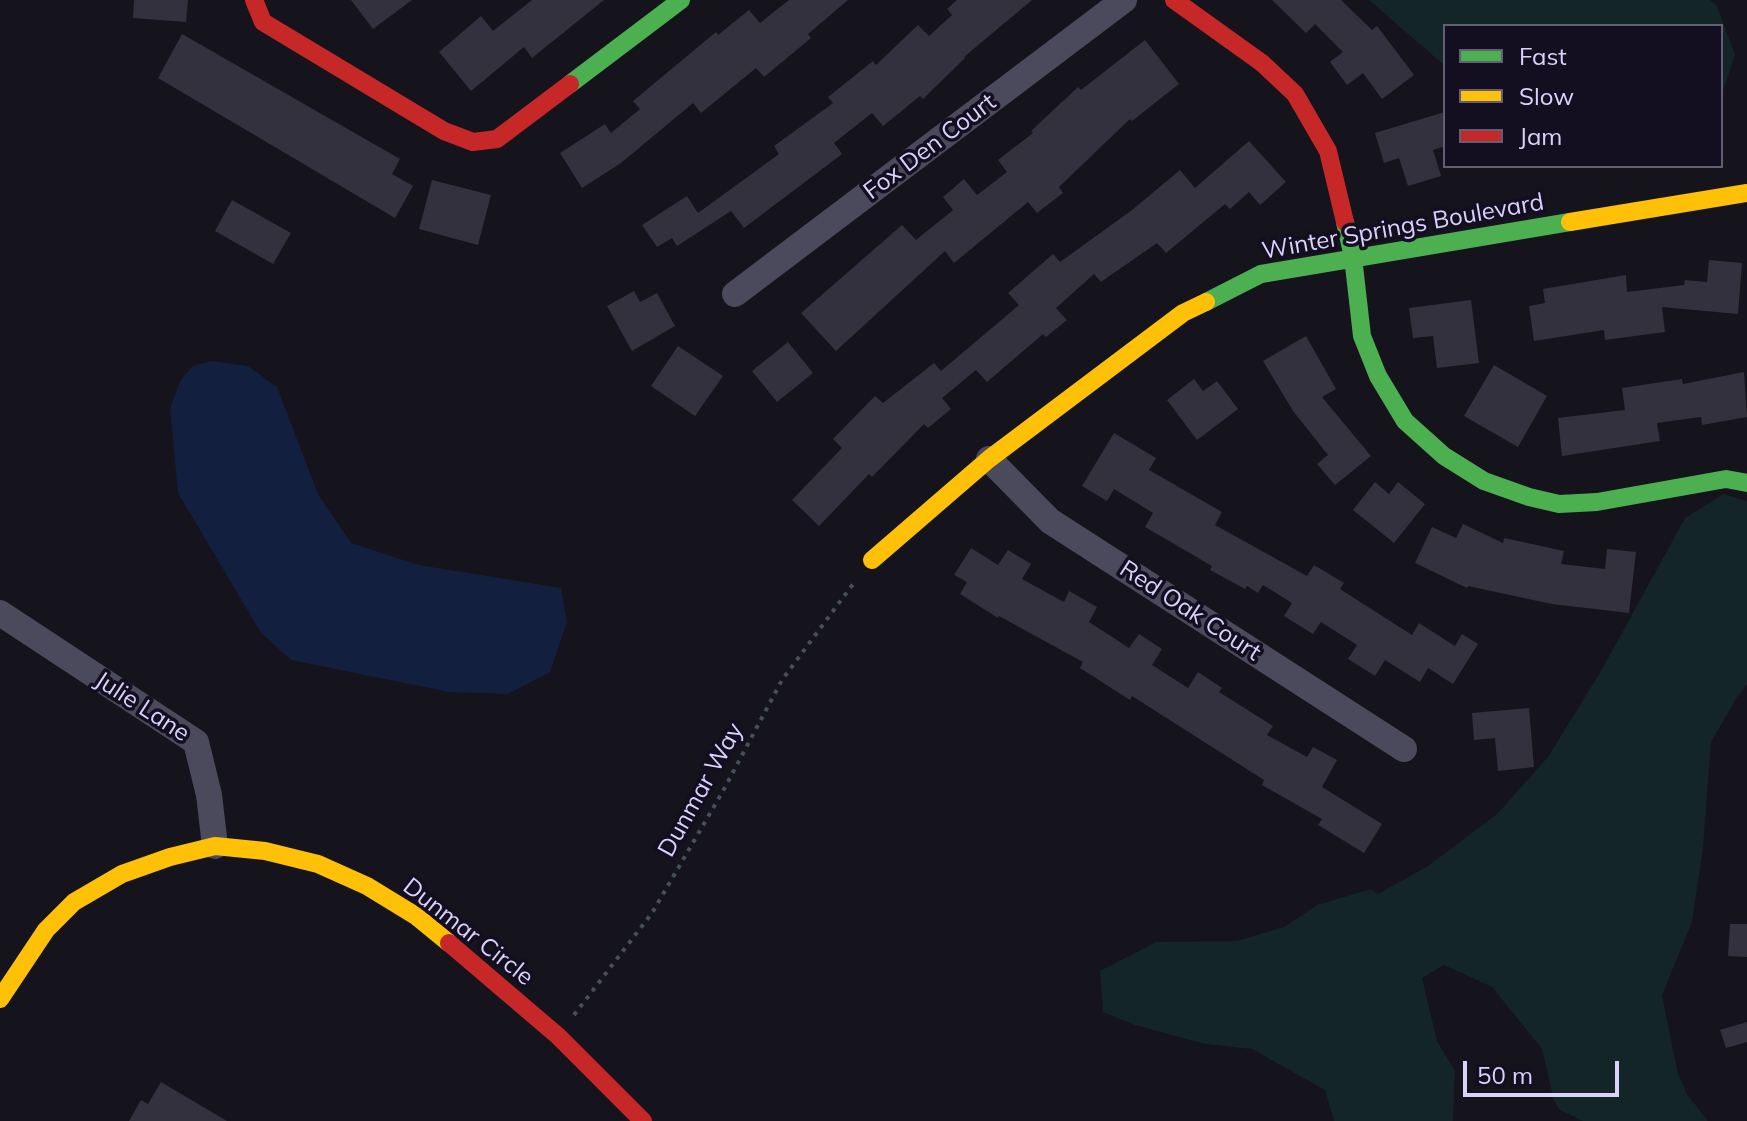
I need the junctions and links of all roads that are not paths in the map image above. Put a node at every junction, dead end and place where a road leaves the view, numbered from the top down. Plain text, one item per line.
1 (254, 0) edge
2 (681, 0) edge
3 (1124, 0) edge
4 (1174, 0) edge
5 (1747, 193) edge
6 (1353, 257) junction
7 (735, 294) dead end
8 (989, 459) junction
9 (1747, 483) edge
10 (872, 560) road end
11 (0, 613) edge
12 (1404, 749) dead end
13 (215, 846) junction
14 (0, 999) edge
15 (643, 1121) edge

1 - 2 street
3 - 7 street, Fox Den Court
4 - 6 street
5 - 6 street, Winter Springs Boulevard
6 - 8 street, Winter Springs Boulevard
6 - 9 street
8 - 10 street, Winter Springs Boulevard
8 - 12 street, Red Oak Court
11 - 13 street, Julie Lane
13 - 14 street, Dunmar Circle
13 - 15 street, Dunmar Circle

